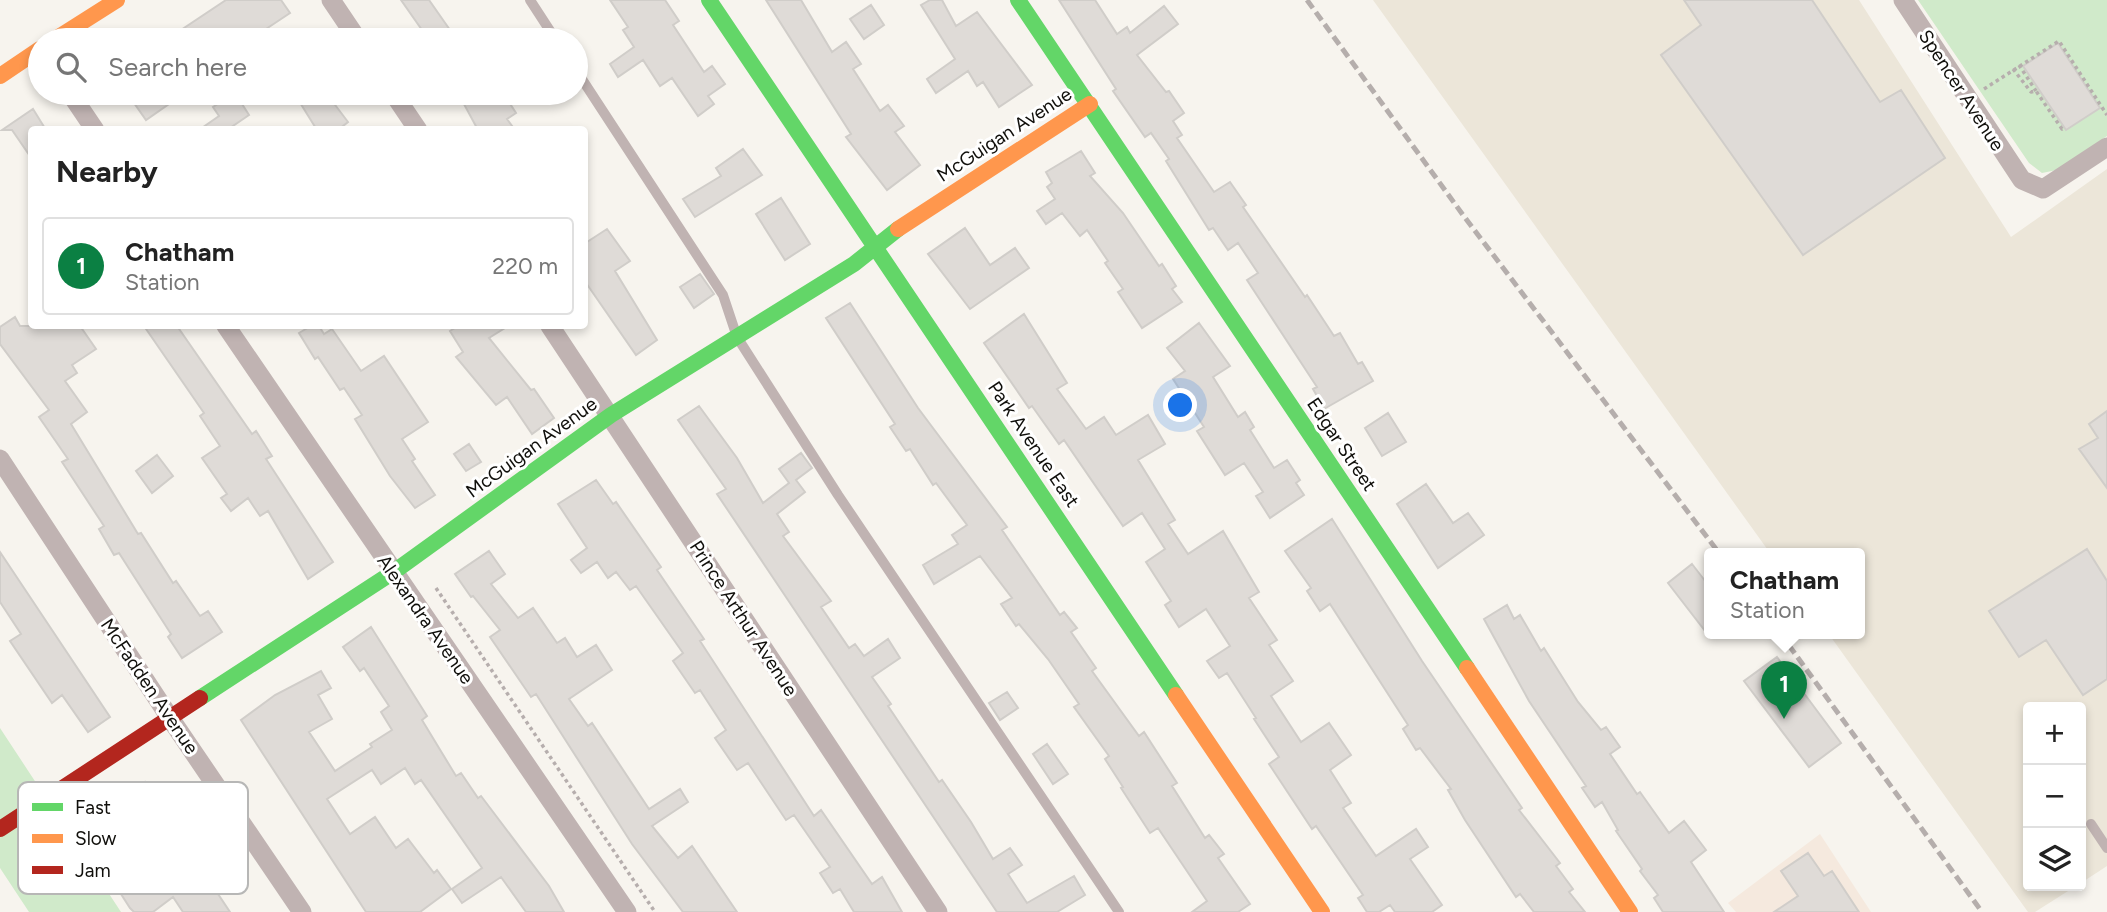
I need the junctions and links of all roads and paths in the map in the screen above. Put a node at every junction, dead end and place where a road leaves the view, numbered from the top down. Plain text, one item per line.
1 (117, 0) edge
2 (331, 0) edge
3 (530, 0) edge
4 (709, 0) edge
5 (1018, 0) edge
6 (1903, 0) edge
7 (73, 28) edge
8 (350, 28) edge
9 (548, 28) edge
10 (28, 57) edge
11 (2019, 65) junction
12 (2013, 69) junction
13 (0, 76) edge
14 (588, 88) edge
15 (1982, 91) dead end
16 (2036, 91) junction
17 (1090, 104) junction
18 (78, 105) edge
19 (401, 105) edge
20 (2107, 115) edge
21 (92, 126) edge
22 (415, 126) edge
23 (2064, 127) dead end
24 (2107, 147) edge
25 (876, 245) junction
26 (228, 329) edge
27 (552, 329) edge
28 (737, 337) junction
29 (611, 415) junction
30 (0, 459) edge
31 (396, 571) junction
32 (436, 587) dead end
33 (170, 718) junction
34 (72, 782) edge
35 (214, 782) edge
36 (18, 817) edge
37 (2091, 824) dead end
38 (0, 829) edge
39 (248, 833) edge
40 (2107, 848) edge
41 (302, 912) edge
42 (627, 912) edge
43 (655, 912) edge
44 (938, 912) edge
45 (1119, 912) edge
46 (1322, 912) edge
47 (1630, 912) edge

1 - 7 street
2 - 8 street
3 - 9 lane
4 - 25 street, Park Avenue East
5 - 17 street, Edgar Street
6 - 24 street, Spencer Avenue
10 - 13 street
11 - 12 path
11 - 16 path
11 - 20 path
12 - 15 path
12 - 16 path
14 - 28 lane
16 - 23 path
17 - 25 street, McGuigan Avenue
17 - 47 street, Edgar Street
18 - 21 street
19 - 22 street
25 - 28 street, McGuigan Avenue
25 - 46 street, Park Avenue East
26 - 31 street, Alexandra Avenue
27 - 29 street, Prince Arthur Avenue
28 - 29 street, McGuigan Avenue
28 - 45 lane
29 - 31 street, McGuigan Avenue
29 - 44 street, Prince Arthur Avenue
30 - 33 street, McFadden Avenue
31 - 33 street, McGuigan Avenue
31 - 42 street, Alexandra Avenue
32 - 43 path
33 - 34 street, McGuigan Avenue
33 - 35 street, McFadden Avenue
36 - 38 street, McGuigan Avenue
37 - 40 lane
39 - 41 street, McFadden Avenue

